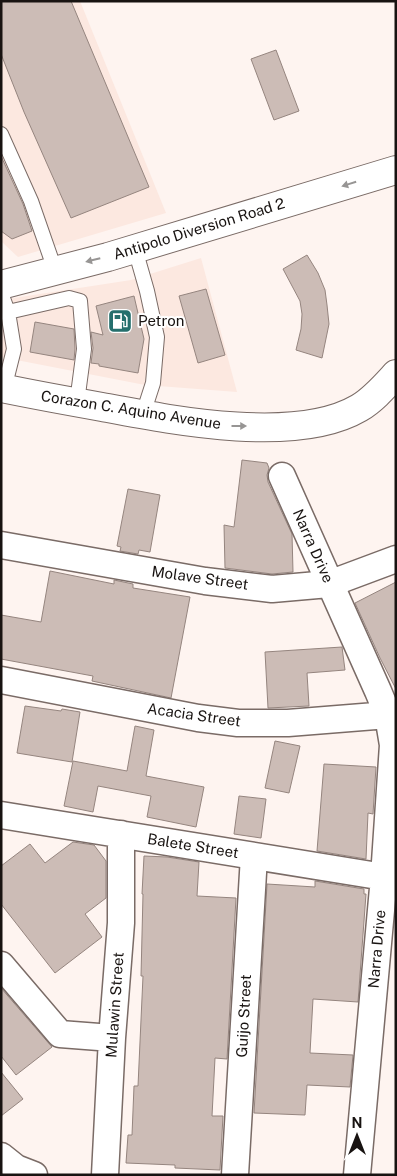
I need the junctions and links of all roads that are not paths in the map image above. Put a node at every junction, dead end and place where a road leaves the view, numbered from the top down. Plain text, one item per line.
1 (1, 134) edge
2 (396, 170) edge
3 (135, 248) junction
4 (55, 270) junction
5 (1, 285) edge
6 (1, 293) edge
7 (8, 312) junction
8 (396, 374) edge
9 (3, 389) edge
10 (77, 402) junction
11 (143, 414) junction
12 (282, 476) dead end
13 (1, 545) edge
14 (396, 559) edge
15 (329, 584) junction
16 (1, 680) edge
17 (388, 716) junction
18 (1, 816) edge
19 (121, 834) junction
20 (254, 856) junction
21 (384, 877) junction
22 (1, 965) edge
23 (112, 1038) junction
24 (1, 1156) edge
25 (34, 1175) edge
26 (105, 1175) edge
27 (235, 1175) edge
28 (358, 1175) edge

1 - 4 lane
2 -> 3 main road, Antipolo Diversion Road 2
3 -> 4 main road, Antipolo Diversion Road 2
3 - 11 lane
4 - 5 main road, Antipolo Diversion Road 2
6 - 7 lane
7 - 9 lane
7 - 10 lane
11 -> 8 main road, Corazon C. Aquino Avenue
9 - 10 main road, Corazon C. Aquino Avenue
10 - 11 main road, Corazon C. Aquino Avenue
12 - 15 street, Narra Drive
13 - 15 street, Molave Street
14 - 15 street, Molave Street
15 - 17 street, Narra Drive
16 - 17 street, Acacia Street
17 - 21 street, Narra Drive
18 - 19 street, Balete Street
19 - 20 street, Balete Street
19 - 23 street, Mulawin Street
20 - 21 street, Balete Street
20 - 27 street, Guijo Street
21 - 28 street, Narra Drive
22 - 23 street
23 - 26 street, Mulawin Street
24 - 25 street

